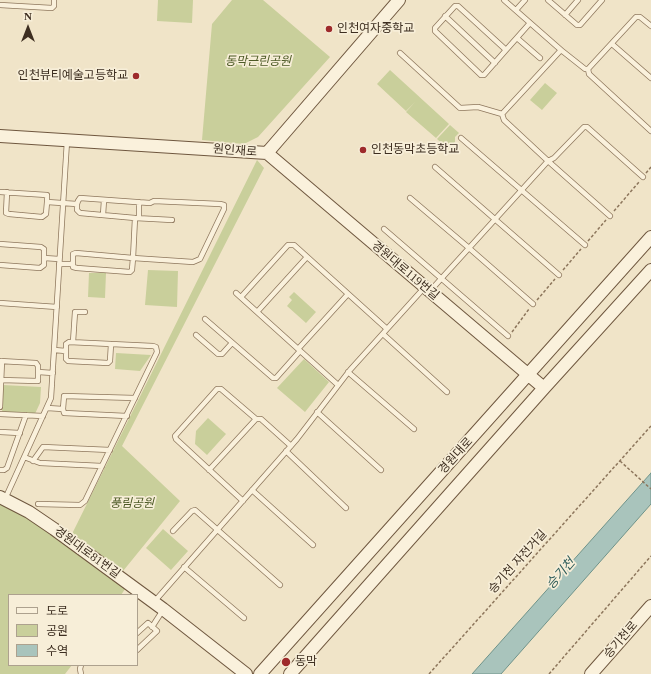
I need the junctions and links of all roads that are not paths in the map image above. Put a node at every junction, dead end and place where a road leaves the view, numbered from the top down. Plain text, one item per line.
1 (54, 0) edge
2 (399, 0) edge
3 (504, 0) edge
4 (526, 0) edge
5 (548, 0) edge
6 (578, 0) edge
7 (602, 0) edge
8 (0, 5) edge
9 (516, 10) junction
10 (565, 15) junction
11 (445, 16) junction
12 (530, 23) junction
13 (651, 26) edge
14 (517, 38) junction
15 (612, 44) junction
16 (506, 50) junction
17 (561, 50) junction
18 (400, 53) dead end
19 (540, 58) dead end
20 (495, 63) junction
21 (588, 69) junction
22 (651, 78) edge
23 (502, 114) junction
24 (651, 131) edge
25 (0, 136) edge
26 (461, 138) dead end
27 (67, 140) junction
28 (267, 153) junction
29 (548, 161) junction
30 (435, 167) dead end
31 (643, 177) road end
32 (521, 190) junction
33 (0, 192) edge
34 (7, 192) junction
35 (410, 198) dead end
36 (104, 200) junction
37 (47, 202) junction
38 (139, 202) junction
39 (62, 203) junction
40 (77, 204) junction
41 (103, 215) junction
42 (610, 216) road end
43 (137, 218) junction
44 (496, 218) junction
45 (172, 220) dead end
46 (384, 229) dead end
47 (651, 237) edge
48 (0, 244) edge
49 (585, 245) road end
50 (469, 248) junction
51 (307, 257) junction
52 (44, 258) junction
53 (133, 258) junction
54 (59, 262) junction
55 (73, 264) junction
56 (0, 265) edge
57 (651, 270) edge
58 (559, 275) road end
59 (442, 278) junction
60 (428, 289) junction
61 (236, 293) dead end
62 (348, 294) junction
63 (241, 297) junction
64 (0, 303) edge
65 (533, 304) road end
66 (57, 307) junction
67 (85, 312) dead end
68 (257, 312) junction
69 (205, 319) dead end
70 (387, 329) junction
71 (196, 334) dead end
72 (383, 334) junction
73 (508, 336) road end
74 (73, 342) junction
75 (232, 343) junction
76 (111, 344) junction
77 (54, 350) junction
78 (299, 350) junction
79 (66, 351) junction
80 (1, 361) edge
81 (38, 372) junction
82 (348, 372) junction
83 (52, 373) junction
84 (529, 375) junction
85 (1, 380) edge
86 (338, 385) junction
87 (544, 388) junction
88 (447, 392) dead end
89 (135, 398) junction
90 (0, 407) edge
91 (47, 408) junction
92 (63, 410) junction
93 (317, 412) junction
94 (0, 414) edge
95 (26, 415) junction
96 (43, 416) junction
97 (127, 416) junction
98 (256, 419) junction
99 (414, 428) dead end
100 (0, 432) edge
101 (20, 433) junction
102 (291, 446) junction
103 (110, 450) junction
104 (286, 451) junction
105 (24, 457) junction
106 (34, 461) junction
107 (102, 466) junction
108 (0, 470) edge
109 (210, 470) junction
110 (381, 470) dead end
111 (252, 490) junction
112 (3, 498) edge
113 (242, 501) junction
114 (38, 504) dead end
115 (346, 508) dead end
116 (217, 530) junction
117 (173, 531) dead end
118 (313, 545) dead end
119 (184, 567) junction
120 (280, 584) dead end
121 (158, 605) junction
122 (651, 606) edge
123 (244, 618) dead end
124 (138, 624) dead end
125 (143, 627) junction
126 (152, 627) junction
127 (138, 632) edge
128 (138, 649) edge
129 (246, 674) edge
130 (260, 674) edge
131 (290, 674) edge
132 (591, 674) edge

1 - 8 lane
2 - 28 main road, 원인재로
3 - 9 lane
4 - 9 lane
5 - 10 lane
6 - 10 lane
7 - 10 lane
9 - 12 lane
11 - 16 lane
11 - 20 lane
11 - 20 lane
12 - 14 lane
12 - 17 lane
13 - 15 lane
14 - 16 lane
14 - 19 lane
15 - 21 lane
15 - 22 lane
16 - 20 lane
17 - 21 lane
17 - 23 lane
18 - 23 lane
21 - 24 lane
23 - 29 lane
25 - 27 main road, 원인재로
26 - 32 lane
27 - 28 main road, 원인재로
27 - 39 lane
28 - 60 main road, 경원대로119번길
29 - 31 lane
29 - 32 lane
29 - 42 lane
30 - 44 lane
32 - 44 lane
32 - 49 lane
33 - 34 lane
34 - 37 lane
34 - 37 lane
35 - 50 lane
36 - 38 lane
36 - 40 lane
36 - 41 lane
37 - 39 lane
38 - 43 lane
38 - 53 lane
39 - 40 lane
39 - 54 lane
40 - 41 lane
41 - 43 lane
43 - 45 lane
43 - 53 lane
44 - 50 lane
44 - 58 lane
46 - 59 lane
47 - 84 main road, 경원대로
48 - 52 lane
50 - 59 lane
50 - 65 lane
51 - 62 lane
51 - 63 lane
51 - 68 lane
52 - 54 lane
52 - 56 lane
53 - 55 lane
53 - 55 lane
54 - 55 lane
54 - 66 lane
57 - 87 main road, 경원대로
59 - 60 lane
59 - 73 lane
60 - 70 lane
60 - 84 main road, 경원대로119번길
61 - 63 lane
62 - 70 lane
62 - 78 lane
63 - 68 lane
64 - 66 lane
66 - 77 lane
67 - 74 lane
68 - 78 lane
69 - 75 lane
70 - 72 lane
71 - 75 lane
72 - 82 lane
72 - 88 lane
74 - 76 lane
74 - 79 lane
75 - 78 lane
76 - 79 lane
76 - 89 lane
77 - 79 lane
77 - 83 lane
78 - 86 lane
80 - 81 lane
80 - 85 lane
81 - 83 lane
81 - 85 lane
82 - 86 lane
82 - 99 lane
83 - 91 lane
84 - 87 main road, 경원대로119번길
84 - 130 main road, 경원대로
85 - 90 lane
86 - 93 lane
87 - 131 main road, 경원대로
89 - 92 lane
89 - 97 lane
91 - 92 lane
91 - 96 lane
92 - 97 lane
93 - 102 lane
93 - 110 lane
94 - 95 lane
95 - 96 lane
95 - 101 lane
96 - 105 lane
97 - 103 lane
98 - 102 lane
98 - 109 lane
98 - 109 lane
100 - 101 lane
101 - 108 lane
102 - 104 lane
103 - 106 lane
103 - 107 lane
104 - 111 lane
104 - 115 lane
105 - 106 lane
105 - 112 lane
106 - 107 lane
107 - 114 lane
109 - 113 lane
111 - 113 lane
111 - 118 lane
112 - 121 main road, 경원대로81번길
113 - 116 lane
116 - 117 lane
116 - 119 lane
116 - 120 lane
119 - 121 lane
119 - 123 lane
121 - 126 lane
121 - 129 main road, 경원대로81번길
122 - 132 main road, 승기천로
124 - 125 lane
125 - 126 lane
125 - 127 lane
126 - 128 lane

